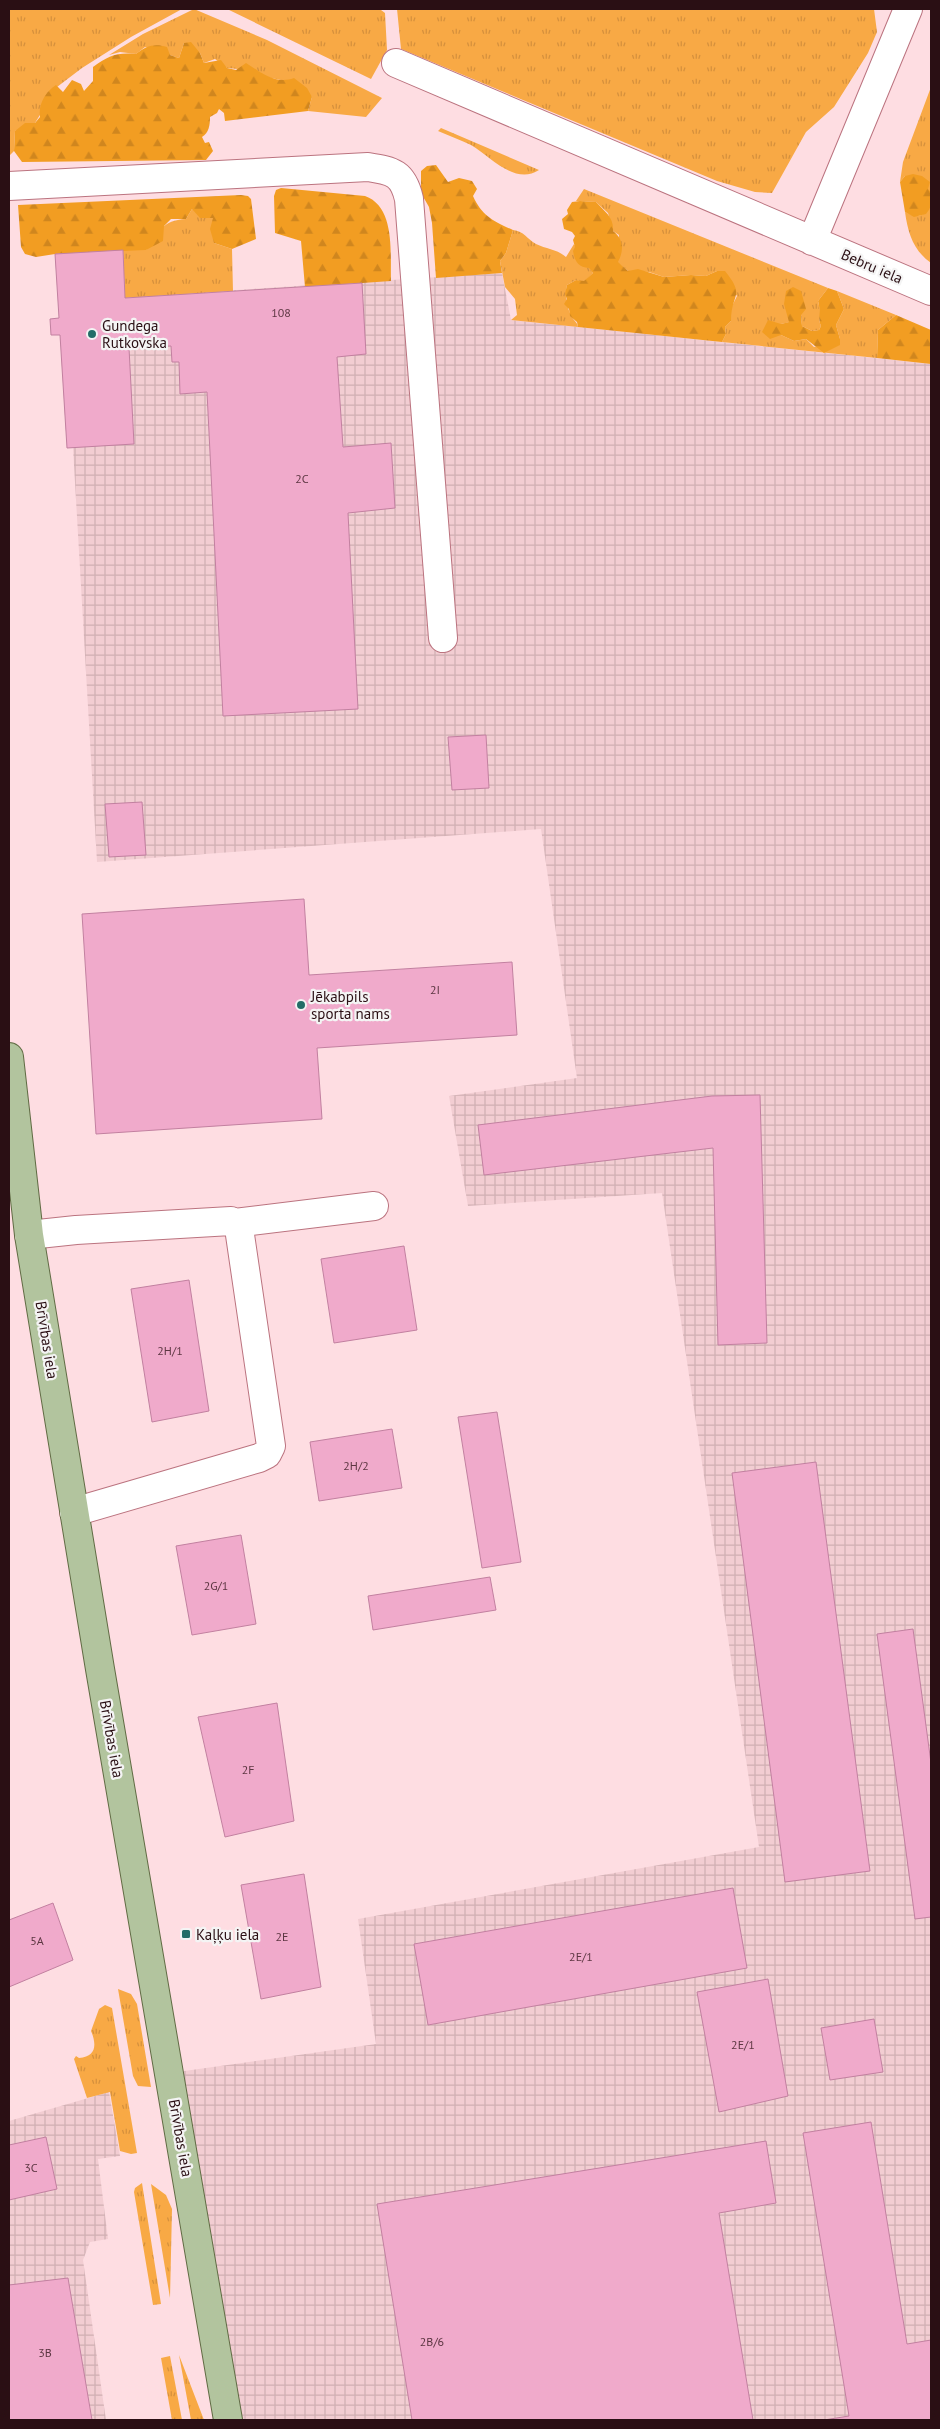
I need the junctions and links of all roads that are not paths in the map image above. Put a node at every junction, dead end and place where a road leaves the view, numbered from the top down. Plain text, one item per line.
1 (908, 9) edge
2 (396, 63) dead end
3 (9, 186) edge
4 (812, 241) junction
5 (931, 291) edge
6 (443, 638) dead end
7 (9, 1056) edge
8 (16, 1194) edge
9 (374, 1206) dead end
10 (235, 1223) junction
11 (29, 1235) junction
12 (74, 1512) junction
13 (228, 2420) edge

1 - 4 street
2 - 4 street, Bebru iela
3 - 6 street
4 - 5 street, Bebru iela
7 - 8 main road, Brīvības iela
8 - 11 main road, Brīvības iela
9 - 10 street
10 - 11 street
10 - 12 street
11 - 12 main road, Brīvības iela
12 - 13 main road, Brīvības iela

